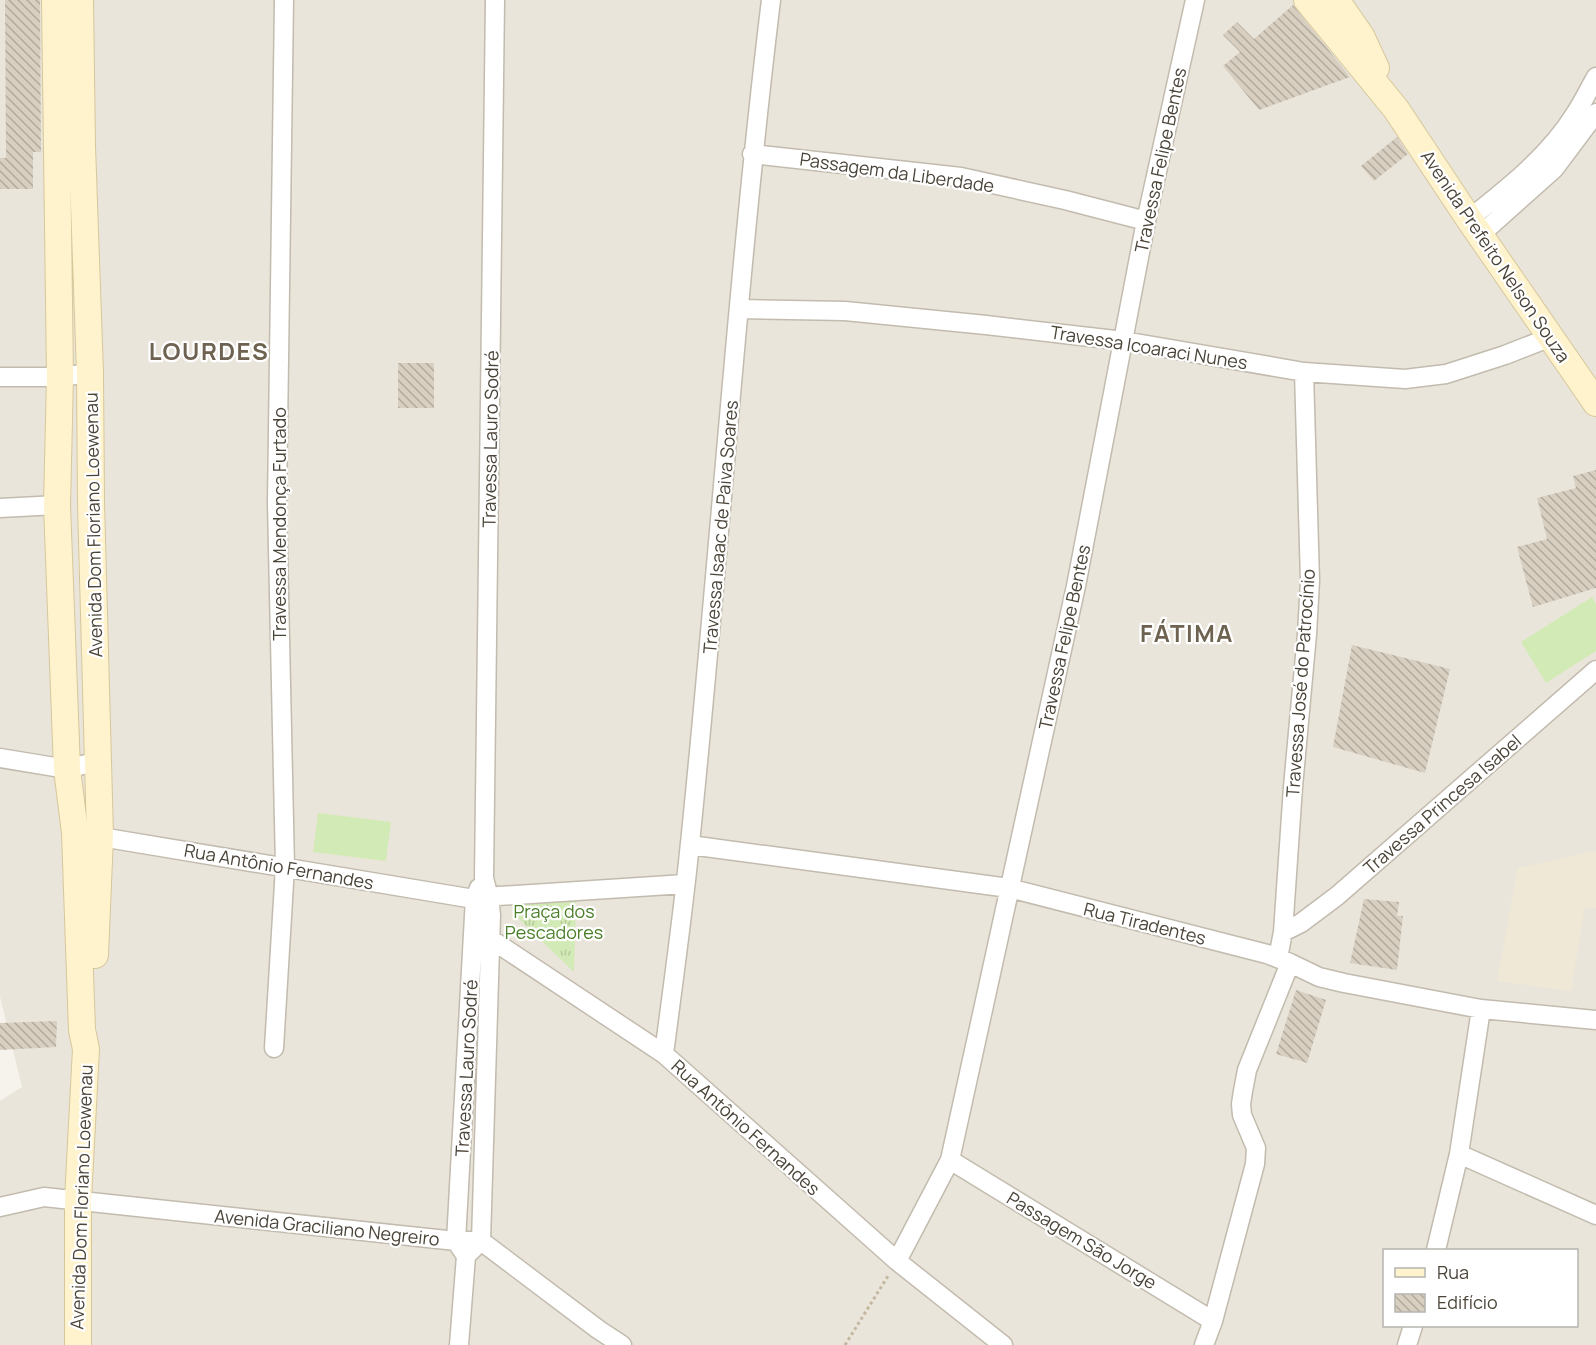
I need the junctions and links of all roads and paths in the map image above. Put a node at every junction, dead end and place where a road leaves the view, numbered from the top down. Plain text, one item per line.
1 (55, 0) edge
2 (80, 0) edge
3 (284, 0) edge
4 (495, 0) edge
5 (771, 0) edge
6 (1195, 0) edge
7 (1307, 0) edge
8 (1336, 0) edge
9 (1596, 77) edge
10 (1396, 108) junction
11 (1589, 122) edge
12 (752, 154) junction
13 (1146, 221) junction
14 (1475, 227) junction
15 (740, 309) junction
16 (1551, 337) junction
17 (1124, 341) junction
18 (1304, 372) junction
19 (90, 373) junction
20 (0, 377) edge
21 (60, 377) junction
22 (1596, 403) edge
23 (57, 505) junction
24 (0, 508) edge
25 (1596, 670) edge
26 (0, 758) edge
27 (98, 761) junction
28 (67, 769) junction
29 (88, 835) junction
30 (690, 845) junction
31 (285, 867) junction
32 (685, 884) junction
33 (1009, 888) junction
34 (484, 902) junction
35 (474, 928) junction
36 (1283, 932) junction
37 (490, 938) junction
38 (1284, 960) junction
39 (1481, 1009) junction
40 (1596, 1020) edge
41 (274, 1048) dead end
42 (664, 1054) junction
43 (1459, 1154) junction
44 (950, 1160) junction
45 (78, 1200) junction
46 (0, 1207) edge
47 (1596, 1215) edge
48 (456, 1240) junction
49 (481, 1241) junction
50 (1436, 1249) edge
51 (466, 1256) junction
52 (897, 1262) junction
53 (1213, 1321) junction
54 (1413, 1327) edge
55 (78, 1345) edge
56 (459, 1345) edge
57 (622, 1345) edge
58 (845, 1345) edge
59 (1003, 1345) edge
60 (1204, 1345) edge
61 (1407, 1345) edge

1 - 21 street, Avenida Dom Floriano Loewenau
2 - 19 street, Avenida Dom Floriano Loewenau
3 - 31 street, Travessa Mendonça Furtado
4 - 34 street, Travessa Lauro Sodré
5 - 12 street, Travessa Isaac de Paiva Soares
6 - 13 street, Travessa Felipe Bentes
7 - 10 street, Avenida Prefeito Nelson Souza
8 - 10 street, Avenida Prefeito Nelson Souza
9 - 11 street
10 - 14 street, Avenida Prefeito Nelson Souza
11 - 14 street
12 - 13 street, Passagem da Liberdade
12 - 15 street, Travessa Isaac de Paiva Soares
13 - 17 street, Travessa Felipe Bentes
14 - 16 street, Avenida Prefeito Nelson Souza
15 - 17 street, Travessa Icoaraci Nunes
15 - 30 street, Travessa Isaac de Paiva Soares
16 - 18 street, Travessa Icoaraci Nunes
16 - 22 street, Avenida Prefeito Nelson Souza
17 - 18 street, Travessa Icoaraci Nunes
17 - 33 street, Travessa Felipe Bentes
18 - 36 street, Travessa José do Patrocínio
19 - 21 street
19 - 27 street, Avenida Dom Floriano Loewenau
20 - 21 street
21 - 23 street, Avenida Dom Floriano Loewenau
23 - 24 street
23 - 28 street, Avenida Dom Floriano Loewenau
25 - 36 street, Travessa Princesa Isabel
26 - 28 street
27 - 28 street
27 - 29 street, Avenida Dom Floriano Loewenau
28 - 29 street, Avenida Dom Floriano Loewenau
29 - 31 street, Rua Antônio Fernandes
29 - 45 street, Avenida Dom Floriano Loewenau
30 - 32 street, Travessa Isaac de Paiva Soares
30 - 33 street, Rua Tiradentes
31 - 34 street, Rua Antônio Fernandes
31 - 41 street, Travessa Mendonça Furtado
32 - 34 street
32 - 42 street, Travessa Isaac de Paiva Soares
33 - 38 street, Rua Tiradentes
33 - 44 street, Travessa Felipe Bentes
34 - 35 street, Travessa Lauro Sodré
34 - 37 street, Travessa Lauro Sodré
35 - 37 street, Rua Antônio Fernandes
35 - 48 street, Travessa Lauro Sodré
36 - 38 street, Travessa José do Patrocínio
37 - 42 street, Rua Antônio Fernandes
37 - 49 street, Travessa Lauro Sodré
38 - 39 street, Rua Tiradentes
38 - 53 street, Travessa José do Patrocínio
39 - 40 street, Rua Tiradentes
39 - 43 street
42 - 52 street, Rua Antônio Fernandes
43 - 47 street
43 - 50 street
44 - 52 street, Travessa Felipe Bentes
44 - 53 street, Passagem São Jorge
45 - 46 street, Avenida Graciliano Negreiro
45 - 48 street, Avenida Graciliano Negreiro
45 - 55 street, Avenida Dom Floriano Loewenau
48 - 49 street, Avenida Graciliano Negreiro
48 - 51 street
49 - 51 street
49 - 57 street
51 - 56 street
52 - 58 path
52 - 59 street, Rua Antônio Fernandes
53 - 60 street, Travessa José do Patrocínio
54 - 61 street

